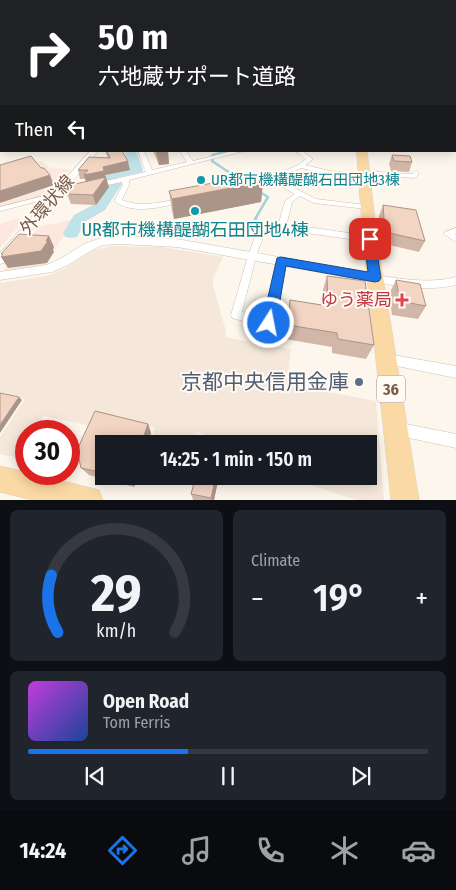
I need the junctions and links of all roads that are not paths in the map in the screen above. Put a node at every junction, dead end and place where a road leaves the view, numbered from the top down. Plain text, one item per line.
1 (93, 152) edge
2 (141, 152) edge
3 (184, 152) edge
4 (237, 152) edge
5 (300, 152) edge
6 (362, 152) edge
7 (191, 163) junction
8 (300, 166) junction
9 (150, 173) junction
10 (416, 173) dead end
11 (363, 174) junction
12 (125, 179) junction
13 (272, 179) junction
14 (244, 188) edge
15 (300, 193) junction
16 (56, 194) junction
17 (186, 199) edge
18 (366, 207) junction
19 (0, 209) edge
20 (281, 229) junction
21 (456, 231) edge
22 (370, 239) junction
23 (456, 239) edge
24 (252, 256) junction
25 (0, 260) edge
26 (281, 261) junction
27 (0, 276) edge
28 (375, 278) junction
29 (456, 281) edge
30 (387, 359) junction
31 (456, 372) edge
32 (396, 429) junction
33 (456, 441) edge
34 (0, 479) edge
35 (89, 500) edge
36 (405, 500) edge

1 - 16 street, 外環状線
2 - 9 street
3 - 7 street
4 - 7 street
5 - 8 street
6 - 11 main road, 36
7 - 9 street
8 - 11 street
8 - 13 street
9 - 12 street
10 - 11 street
11 - 18 main road, 36
12 - 16 street
12 - 17 street
13 - 14 street
13 - 15 street
15 - 18 street
15 - 20 street
16 - 19 street
16 - 25 street, 外環状線
18 - 22 main road, 36
20 - 22 street
20 - 24 street
21 - 23 street
22 - 28 main road, 36
24 - 26 street
24 - 26 street
24 - 27 street
26 - 28 street
28 - 29 street
28 - 30 main road, 36
30 - 31 street
30 - 32 main road, 36
32 - 33 street
32 - 36 main road, 36
34 - 35 main road

